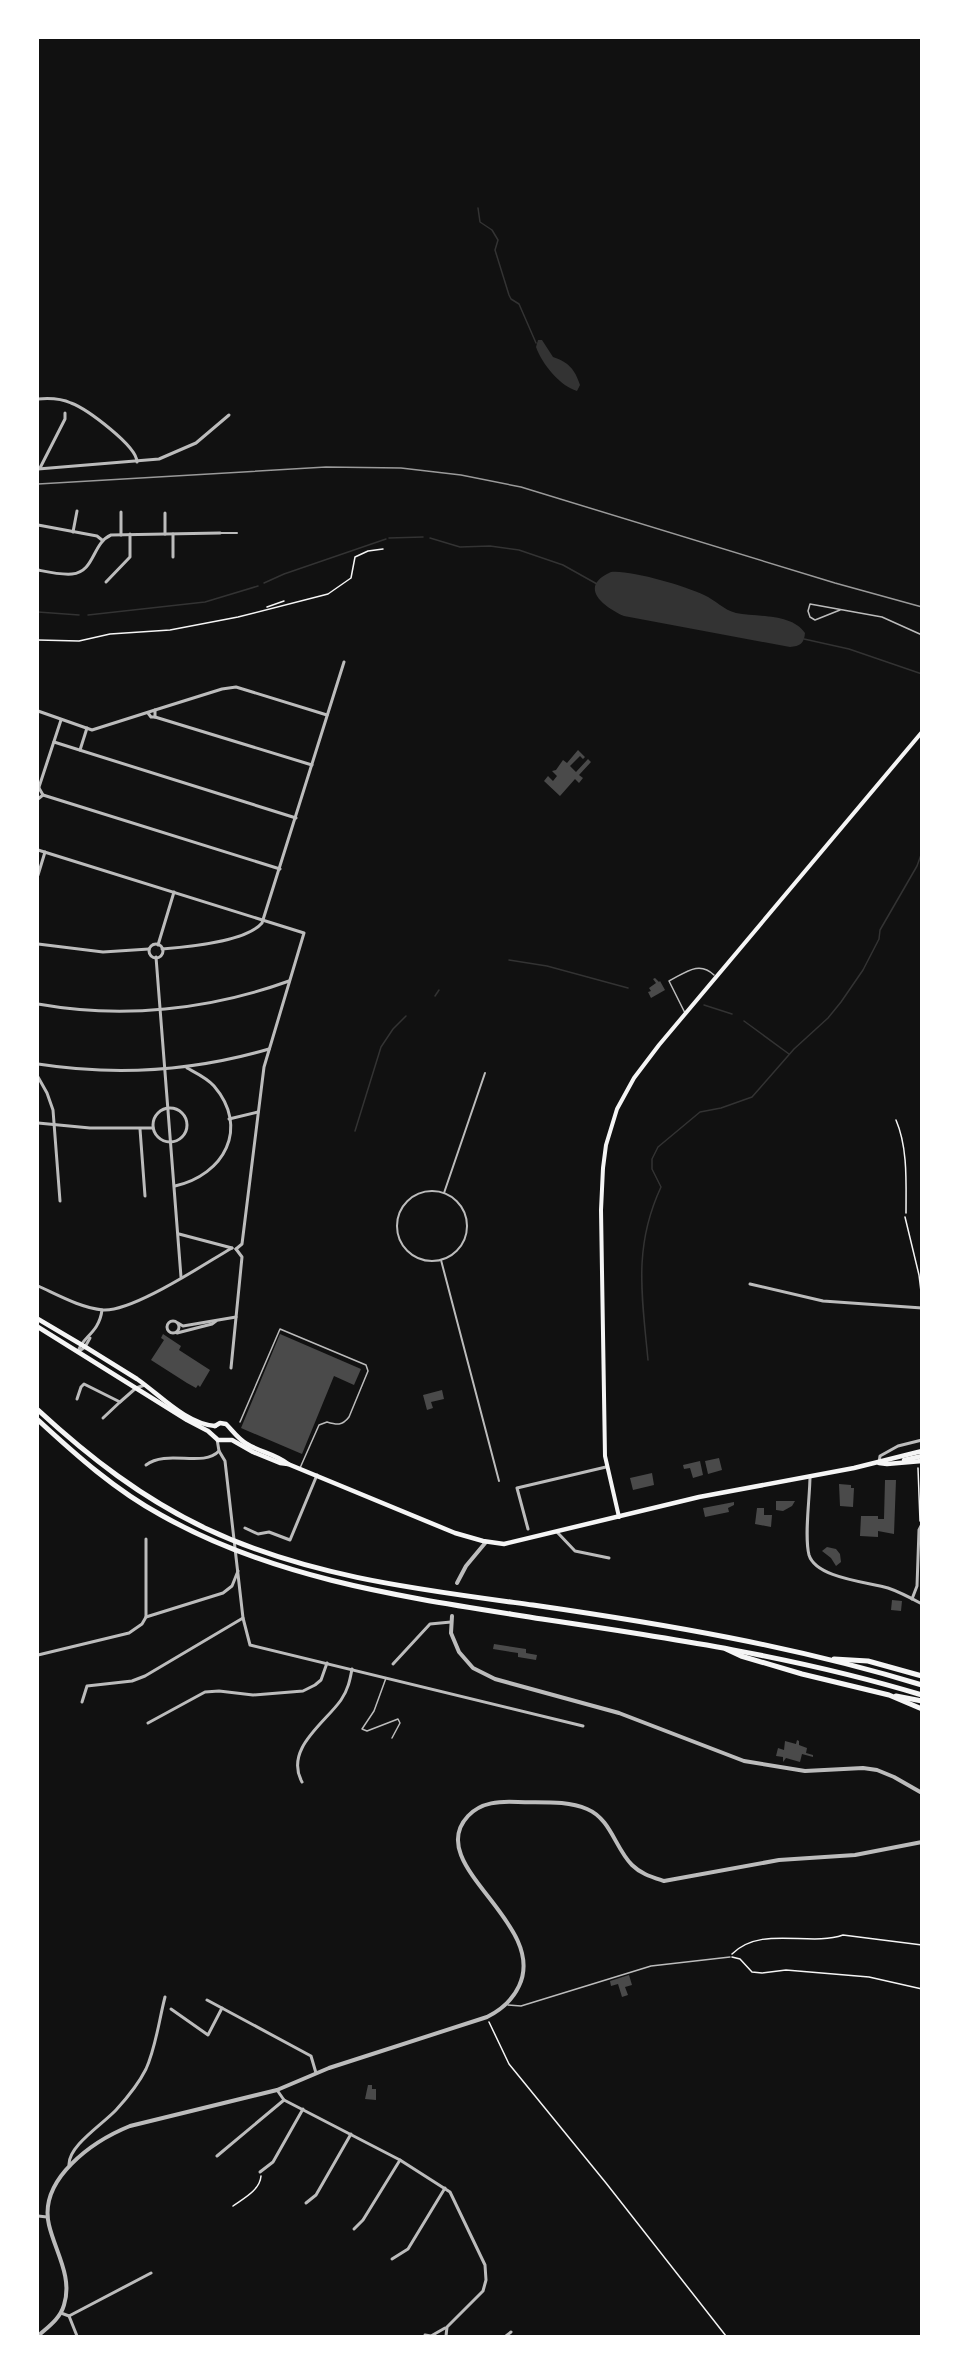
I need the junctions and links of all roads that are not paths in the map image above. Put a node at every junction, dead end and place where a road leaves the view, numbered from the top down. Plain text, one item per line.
1 (38, 399) edge
2 (66, 413) dead end
3 (229, 415) dead end
4 (137, 462) junction
5 (39, 469) edge
6 (76, 511) dead end
7 (121, 512) dead end
8 (165, 513) dead end
9 (38, 525) edge
10 (74, 532) junction
11 (220, 533) joint
12 (237, 533) dead end
13 (130, 534) junction
14 (165, 534) junction
15 (173, 534) junction
16 (121, 535) junction
17 (102, 540) junction
18 (173, 558) dead end
19 (38, 570) edge
20 (106, 582) dead end
21 (840, 610) junction
22 (921, 635) edge
23 (344, 662) dead end
24 (155, 710) junction
25 (38, 711) edge
26 (148, 712) junction
27 (327, 715) junction
28 (155, 717) junction
29 (62, 720) junction
30 (87, 728) junction
31 (921, 732) edge
32 (54, 742) junction
33 (80, 750) junction
34 (312, 765) junction
35 (38, 787) edge
36 (43, 795) junction
37 (38, 799) edge
38 (296, 818) junction
39 (38, 850) edge
40 (45, 852) junction
41 (280, 869) junction
42 (38, 875) edge
43 (174, 892) junction
44 (263, 920) junction
45 (38, 944) edge
46 (158, 945) junction
47 (150, 950) junction
48 (162, 950) junction
49 (156, 957) junction
50 (717, 978) junction
51 (289, 981) junction
52 (38, 1004) edge
53 (160, 1010) junction
54 (686, 1014) junction
55 (269, 1049) junction
56 (38, 1064) edge
57 (185, 1067) junction
58 (165, 1069) junction
59 (485, 1073) dead end
60 (38, 1077) edge
61 (169, 1108) junction
62 (258, 1112) junction
63 (229, 1119) junction
64 (38, 1123) edge
65 (53, 1125) junction
66 (140, 1128) junction
67 (153, 1128) junction
68 (171, 1142) junction
69 (175, 1186) junction
70 (444, 1193) junction
71 (145, 1196) dead end
72 (60, 1201) dead end
73 (179, 1234) junction
74 (234, 1249) junction
75 (441, 1260) junction
76 (182, 1277) junction
77 (750, 1284) dead end
78 (38, 1286) edge
79 (921, 1308) edge
80 (102, 1310) junction
81 (236, 1317) junction
82 (38, 1319) edge
83 (216, 1321) junction
84 (178, 1323) junction
85 (38, 1327) edge
86 (177, 1333) junction
87 (83, 1346) junction
88 (78, 1352) junction
89 (231, 1368) dead end
90 (145, 1386) junction
91 (136, 1388) junction
92 (77, 1398) dead end
93 (120, 1402) junction
94 (38, 1410) edge
95 (103, 1418) dead end
96 (38, 1420) edge
97 (240, 1422) dead end
98 (215, 1426) junction
99 (230, 1428) junction
100 (220, 1438) junction
101 (921, 1440) edge
102 (219, 1451) junction
103 (921, 1454) edge
104 (921, 1461) edge
105 (879, 1462) junction
106 (893, 1463) junction
107 (288, 1464) junction
108 (146, 1465) dead end
109 (606, 1467) junction
110 (300, 1469) junction
111 (317, 1475) junction
112 (810, 1476) junction
113 (500, 1481) dead end
114 (619, 1517) junction
115 (921, 1524) edge
116 (245, 1528) dead end
117 (528, 1529) dead end
118 (557, 1532) junction
119 (146, 1539) dead end
120 (486, 1542) junction
121 (609, 1558) dead end
122 (238, 1569) junction
123 (458, 1583) dead end
124 (912, 1599) junction
125 (921, 1604) edge
126 (452, 1616) dead end
127 (146, 1617) junction
128 (243, 1618) junction
129 (451, 1622) junction
130 (724, 1648) junction
131 (38, 1655) edge
132 (829, 1659) junction
133 (327, 1663) junction
134 (393, 1664) dead end
135 (352, 1669) junction
136 (921, 1676) edge
137 (387, 1677) junction
138 (921, 1685) edge
139 (889, 1695) junction
140 (921, 1695) edge
141 (921, 1701) edge
142 (82, 1702) dead end
143 (921, 1709) edge
144 (148, 1723) dead end
145 (583, 1726) dead end
146 (392, 1738) dead end
147 (302, 1782) dead end
148 (921, 1793) edge
149 (921, 1842) edge
150 (730, 1957) road end
151 (165, 1997) dead end
152 (207, 2000) dead end
153 (507, 2004) junction
154 (171, 2008) dead end
155 (222, 2008) junction
156 (316, 2073) junction
157 (277, 2090) junction
158 (284, 2100) junction
159 (303, 2109) junction
160 (351, 2134) junction
161 (217, 2156) dead end
162 (400, 2160) junction
163 (70, 2167) junction
164 (260, 2172) road end
165 (445, 2188) junction
166 (306, 2203) dead end
167 (38, 2216) edge
168 (47, 2217) junction
169 (354, 2229) dead end
170 (392, 2259) dead end
171 (151, 2273) dead end
172 (61, 2313) junction
173 (69, 2316) junction
174 (447, 2327) junction
175 (511, 2332) dead end
176 (425, 2335) dead end
177 (38, 2337) edge
178 (77, 2337) edge
179 (446, 2337) edge
180 (506, 2337) edge

1 - 4 street
2 - 5 street
3 - 4 street
4 - 5 street
6 - 10 street
7 - 16 street
8 - 14 street
9 - 10 street
10 - 17 street
11 - 12 street
11 - 15 street
13 - 14 street
13 - 16 street
13 - 20 street
14 - 15 street
15 - 18 street
16 - 17 street
17 - 19 street
21 - 21 lane
21 - 22 lane
23 - 27 street
24 - 26 street
24 - 27 street
24 - 28 street
25 - 29 street
26 - 28 street
26 - 30 street
27 - 34 street
28 - 34 street
29 - 30 street
29 - 32 street
30 - 33 street
31 - 50 main road
32 - 33 street
32 - 35 street
33 - 38 street
34 - 38 street
35 - 36 street
36 - 37 street
36 - 41 street
38 - 41 street
39 - 40 street
40 - 42 street
40 - 43 street
41 - 44 street
43 - 44 street
43 - 46 street
44 - 48 street
44 - 51 street
45 - 47 street
46 - 47 street
46 - 48 street
47 - 49 street
48 - 49 street
49 - 53 street
50 - 54 main road
50 - 54 lane
51 - 53 street
51 - 55 street
52 - 53 street
53 - 58 street
54 - 109 main road
55 - 57 street
55 - 62 street
56 - 58 street
57 - 58 street
57 - 63 street
58 - 61 street
59 - 70 street
60 - 65 street
61 - 67 street
61 - 68 street
61 - 68 street
62 - 63 street
62 - 74 street
63 - 69 street
64 - 65 street
65 - 66 street
65 - 72 street
66 - 67 street
66 - 71 street
67 - 68 street
68 - 69 street
69 - 73 street
70 - 75 street
70 - 75 street
73 - 74 street
73 - 76 street
74 - 76 street
74 - 81 street
75 - 113 street
76 - 80 street
77 - 79 street
78 - 80 street
80 - 87 street
81 - 83 street
81 - 89 street
82 - 87 main road
83 - 84 street
83 - 86 street
84 - 86 street
84 - 86 street
85 - 88 main road
87 - 88 street
87 - 90 main road
88 - 91 main road
90 - 91 street
90 - 98 main road
91 - 93 street
91 - 100 main road
92 - 93 street
93 - 95 street
94 - 132 highway
96 - 130 highway
97 - 110 lane
98 - 99 main road
98 - 100 main road
99 - 100 main road
99 - 107 main road
100 - 102 street
100 - 107 main road
101 - 105 street
102 - 108 street
102 - 122 street
103 - 105 main road
103 - 106 main road
104 - 106 main road
105 - 106 main road
105 - 112 main road
107 - 110 main road
109 - 114 main road
109 - 117 street
110 - 111 main road
111 - 116 street
111 - 120 main road
112 - 114 main road
112 - 124 street
114 - 118 main road
115 - 124 street
118 - 120 main road
118 - 121 street
119 - 127 street
120 - 123 street
122 - 127 street
122 - 128 street
124 - 125 street
126 - 129 street
127 - 131 street
128 - 133 street
128 - 142 street
129 - 134 street
129 - 148 street
130 - 139 highway
130 - 140 highway
132 - 136 highway
132 - 138 highway
133 - 135 street
133 - 144 street
135 - 137 street
135 - 147 street
137 - 145 street
137 - 146 lane
139 - 141 highway
139 - 143 highway
149 - 153 street
150 - 153 lane
151 - 163 street
152 - 155 street
153 - 156 street
154 - 155 street
155 - 156 street
156 - 157 street
157 - 158 street
157 - 163 street
158 - 159 street
158 - 161 street
159 - 160 street
159 - 164 street
160 - 162 street
160 - 166 street
162 - 165 street
162 - 169 street
163 - 168 street
165 - 170 street
165 - 174 street
167 - 168 street
168 - 172 street
171 - 173 street
172 - 173 street
172 - 177 street
173 - 178 street
174 - 176 street
174 - 179 street
175 - 180 street

